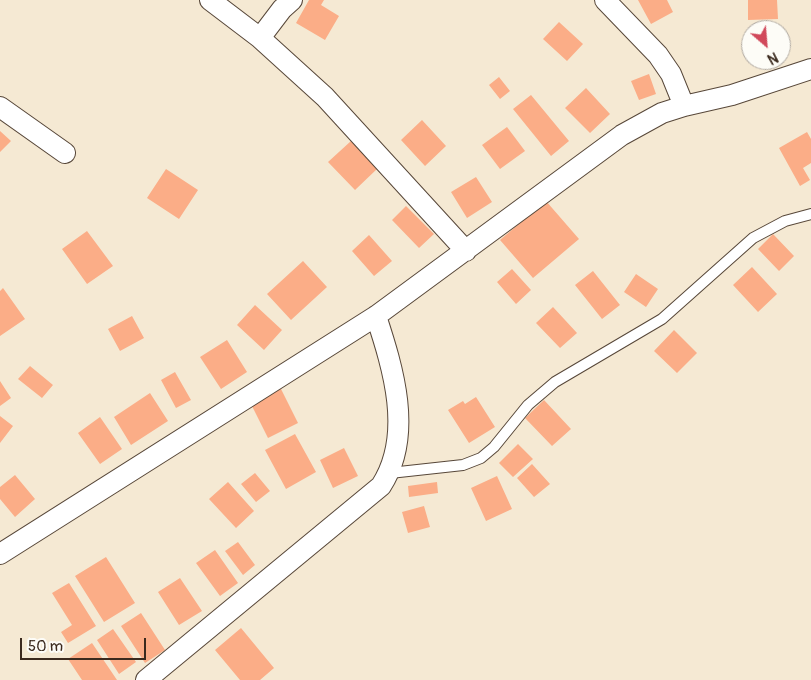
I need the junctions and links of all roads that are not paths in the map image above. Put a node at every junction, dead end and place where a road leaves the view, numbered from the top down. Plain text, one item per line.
1 (210, 0) edge
2 (292, 0) edge
3 (605, 0) edge
4 (260, 38) junction
5 (811, 69) edge
6 (684, 106) junction
7 (0, 107) edge
8 (65, 153) dead end
9 (811, 214) edge
10 (466, 251) junction
11 (376, 316) junction
12 (390, 473) junction
13 (0, 554) edge
14 (146, 680) edge

1 - 4 street
2 - 4 street
3 - 6 street
4 - 10 street
5 - 6 street
6 - 10 street
7 - 8 street
9 - 12 lane
10 - 11 street
11 - 12 street
11 - 13 street
12 - 14 street

